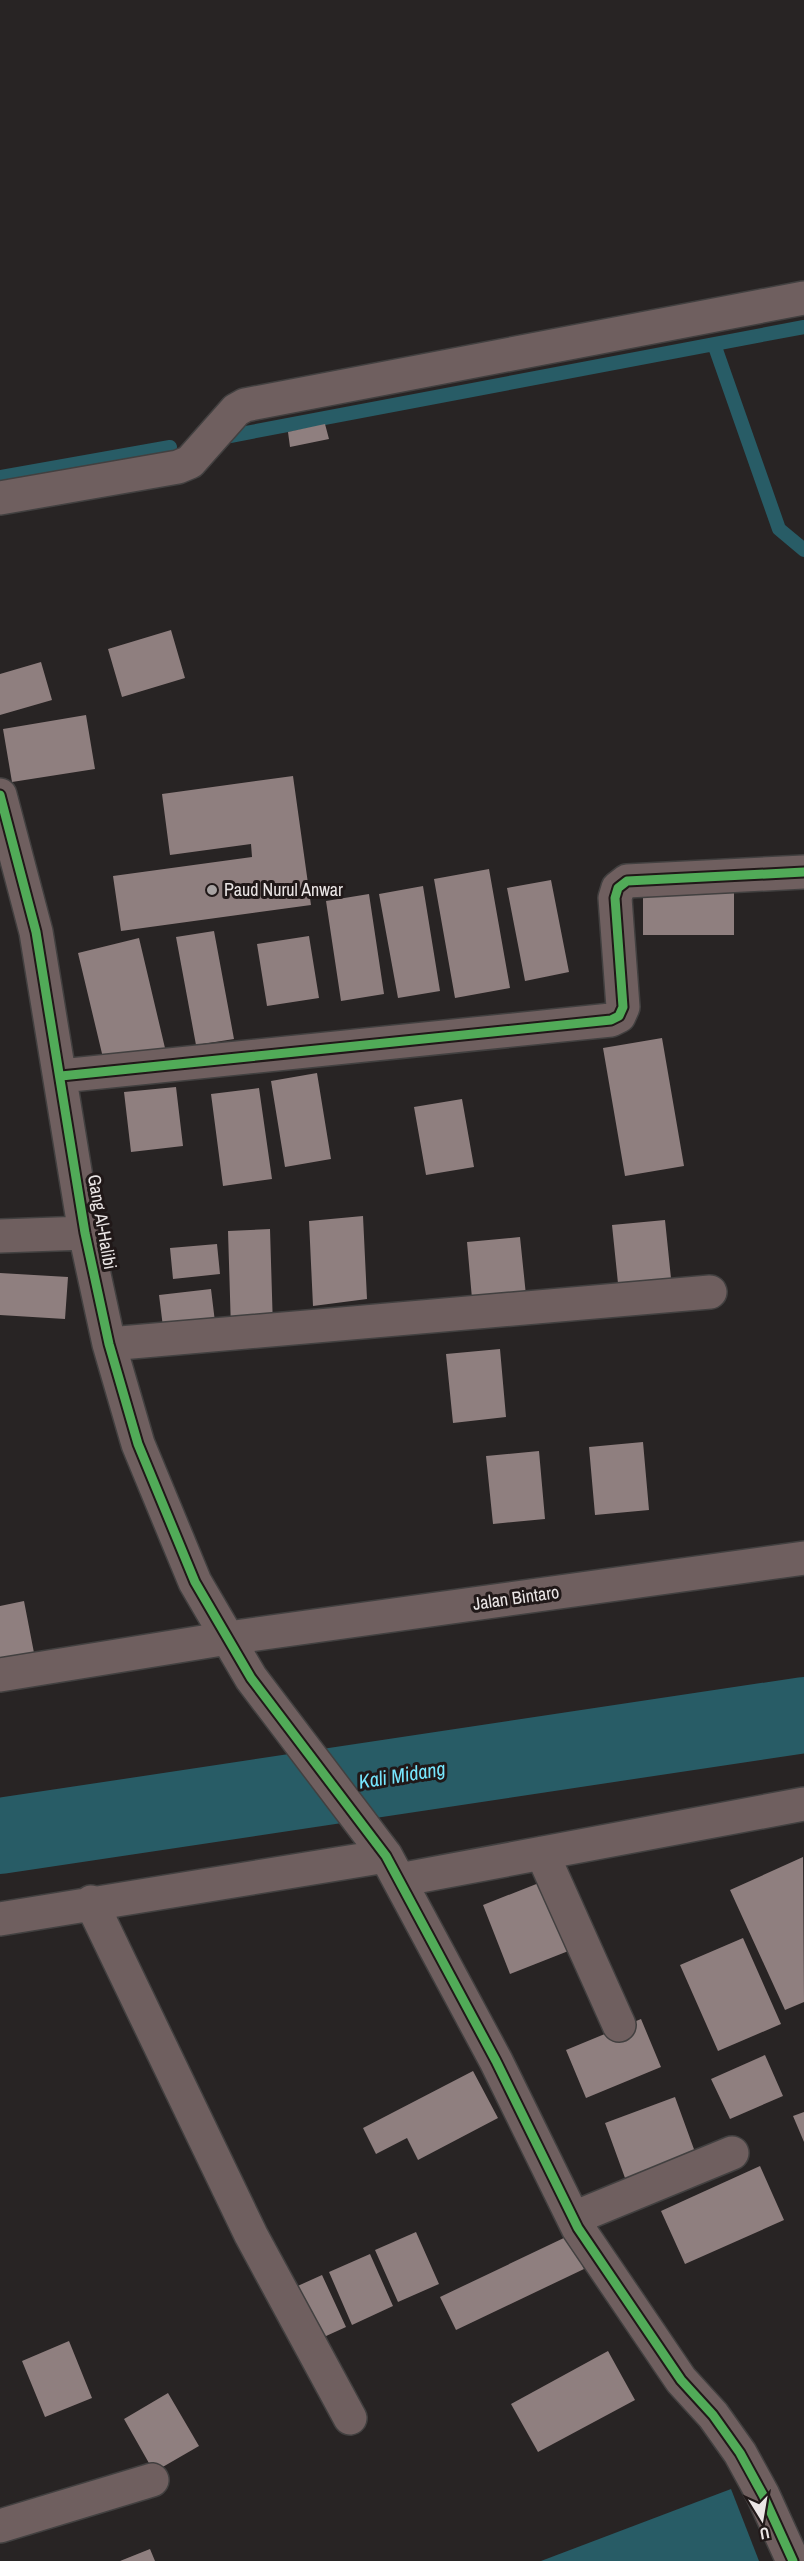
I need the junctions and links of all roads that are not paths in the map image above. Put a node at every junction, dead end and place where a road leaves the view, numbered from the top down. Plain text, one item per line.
1 (804, 298) edge
2 (0, 498) edge
3 (0, 795) edge
4 (804, 872) edge
5 (61, 1076) junction
6 (85, 1233) junction
7 (0, 1236) edge
8 (710, 1292) dead end
9 (109, 1344) junction
10 (804, 1558) edge
11 (228, 1638) junction
12 (0, 1675) edge
13 (804, 1804) edge
14 (542, 1853) junction
15 (384, 1858) junction
16 (91, 1902) junction
17 (0, 1919) edge
18 (619, 2025) dead end
19 (732, 2153) dead end
20 (574, 2218) junction
21 (350, 2418) dead end
22 (152, 2480) dead end
23 (0, 2526) edge
24 (793, 2561) edge

1 - 2 street
3 - 5 street, Gang Al-Halibi
4 - 5 street
5 - 6 street, Gang Al-Halibi
6 - 7 street
6 - 9 street, Gang Al-Halibi
8 - 9 street
9 - 11 street, Gang Al-Halibi
10 - 11 street, Jalan Bintaro
11 - 12 street, Jalan Bintaro
11 - 15 street, Gang Al-Halibi
13 - 14 street
14 - 15 street
14 - 18 street
15 - 16 street
15 - 20 street, Gang Al-Halibi
16 - 17 street
16 - 21 street
19 - 20 street
20 - 24 street, Gang Al-Halibi
22 - 23 street

